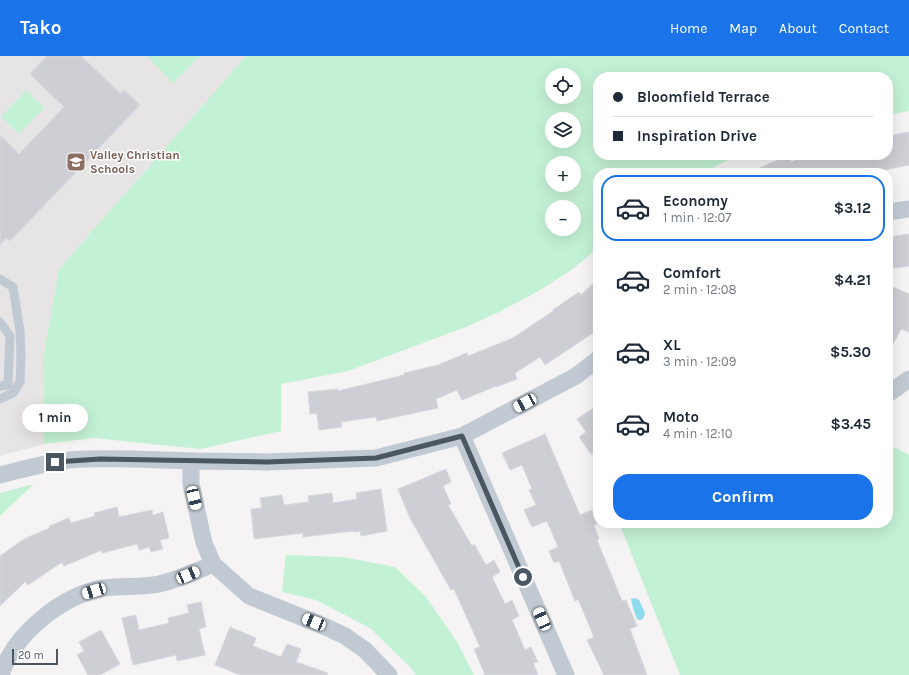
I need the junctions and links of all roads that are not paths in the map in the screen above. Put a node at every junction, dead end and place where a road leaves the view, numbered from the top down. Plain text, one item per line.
1 (909, 209) edge
2 (893, 211) edge
3 (0, 279) edge
4 (0, 322) edge
5 (593, 363) edge
6 (909, 379) edge
7 (0, 386) edge
8 (893, 390) edge
9 (0, 399) edge
10 (462, 436) junction
11 (191, 461) junction
12 (0, 475) edge
13 (213, 564) junction
14 (1, 675) edge
15 (389, 675) edge
16 (566, 675) edge

1 - 2 street
3 - 9 lane
4 - 7 lane
5 - 10 street
6 - 8 street
10 - 11 street
10 - 16 street
11 - 12 street
11 - 13 street
13 - 14 street
13 - 15 street

